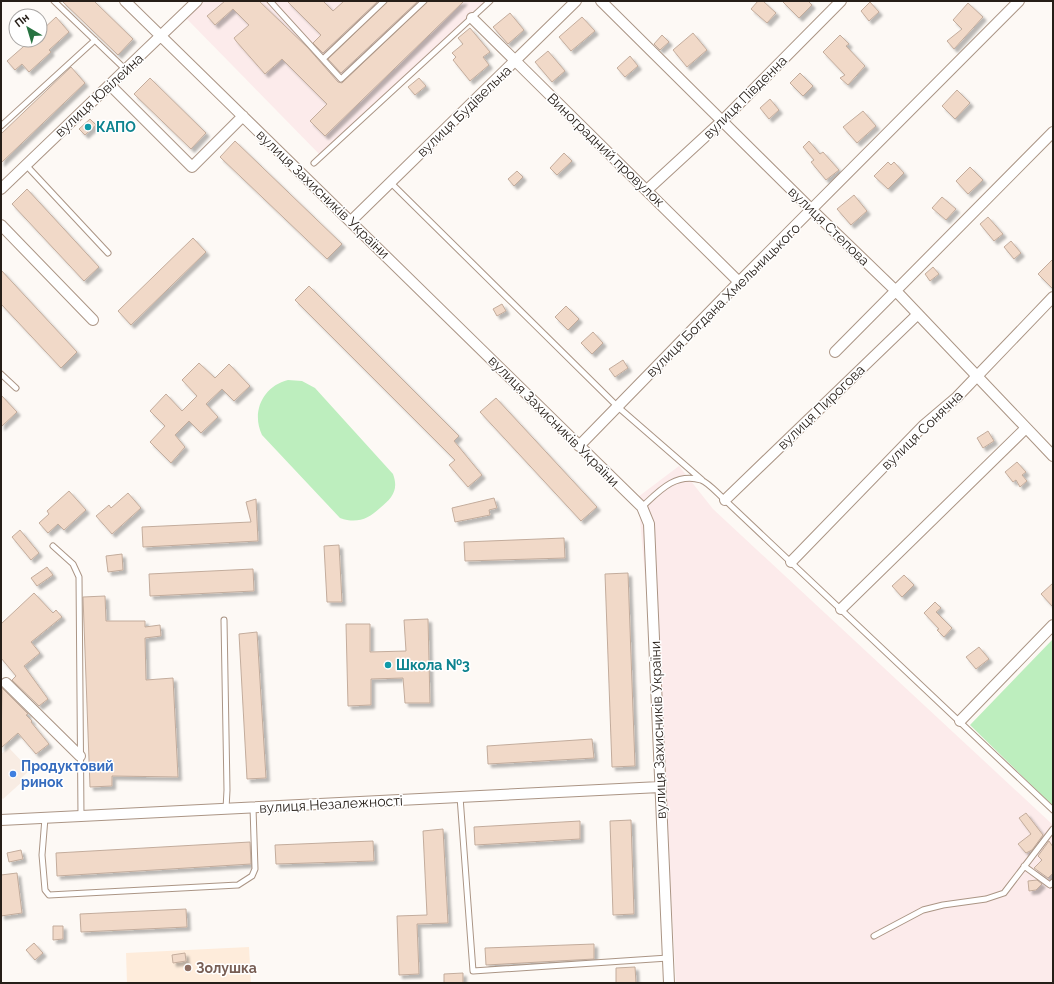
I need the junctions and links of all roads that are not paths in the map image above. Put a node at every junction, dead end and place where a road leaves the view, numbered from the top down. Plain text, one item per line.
1 (54, 1) edge
2 (125, 1) edge
3 (197, 1) edge
4 (270, 1) edge
5 (384, 1) edge
6 (424, 1) edge
7 (490, 1) edge
8 (576, 1) edge
9 (601, 1) edge
10 (841, 1) edge
11 (1019, 1) edge
12 (472, 18) junction
13 (162, 36) junction
14 (95, 40) junction
15 (323, 59) junction
16 (515, 61) junction
17 (126, 70) junction
18 (110, 85) junction
19 (244, 116) junction
20 (722, 120) junction
21 (1, 126) edge
22 (1053, 132) edge
23 (314, 163) dead end
24 (26, 164) junction
25 (390, 182) junction
26 (1, 189) edge
27 (648, 190) junction
28 (812, 210) junction
29 (350, 221) junction
30 (1, 225) edge
31 (108, 253) dead end
32 (739, 282) junction
33 (896, 291) junction
34 (1053, 297) edge
35 (918, 314) junction
36 (93, 320) dead end
37 (835, 352) dead end
38 (1, 374) edge
39 (976, 376) junction
40 (16, 388) dead end
41 (618, 407) junction
42 (1026, 428) junction
43 (579, 446) junction
44 (1053, 456) edge
45 (702, 480) junction
46 (725, 500) junction
47 (642, 507) junction
48 (53, 546) dead end
49 (791, 562) junction
50 (841, 609) junction
51 (224, 620) dead end
52 (1053, 625) edge
53 (6, 683) dead end
54 (960, 721) junction
55 (80, 756) junction
56 (660, 787) junction
57 (460, 796) junction
58 (253, 808) junction
59 (226, 809) junction
60 (1053, 810) edge
61 (81, 816) junction
62 (44, 818) junction
63 (1, 820) edge
64 (1053, 829) edge
65 (1024, 866) junction
66 (1053, 882) edge
67 (874, 936) dead end
68 (668, 958) junction
69 (670, 983) edge

1 - 14 lane
2 - 13 street, вулиця Захисників України
3 - 13 street, вулиця Ювілейна
4 - 15 lane
5 - 15 lane
6 - 15 lane
7 - 12 lane
8 - 16 street, вулиця Будівельна
9 - 20 street, вулиця Степова
10 - 20 street, вулиця Південна
11 - 28 street, вулиця Богдана Хмельницького
12 - 16 street, Виноградний провулок
12 - 23 lane
13 - 17 street, вулиця Ювілейна
13 - 19 street, вулиця Захисників України
14 - 17 lane
14 - 21 lane
16 - 25 street, вулиця Будівельна
16 - 27 street, Виноградний провулок
17 - 18 street, вулиця Ювілейна
18 - 19 street
18 - 24 street, вулиця Ювілейна
19 - 29 street, вулиця Захисників України
20 - 27 street, вулиця Південна
20 - 28 street, вулиця Степова
22 - 33 street
24 - 26 street, вулиця Ювілейна
24 - 31 lane
25 - 29 street, вулиця Будівельна
25 - 41 lane
27 - 32 street, Виноградний провулок
28 - 32 street, вулиця Богдана Хмельницького
28 - 33 street, вулиця Степова
29 - 43 street, вулиця Захисників України
30 - 36 street
32 - 41 street, вулиця Богдана Хмельницького
33 - 35 street, вулиця Степова
33 - 37 street
34 - 39 street, вулиця Сонячна
35 - 39 street, вулиця Степова
35 - 46 street, вулиця Пирогова
38 - 40 lane
39 - 42 street, вулиця Степова
39 - 49 street, вулиця Сонячна
41 - 43 street, вулиця Богдана Хмельницького
41 - 45 lane
42 - 44 street, вулиця Степова
42 - 50 street
43 - 47 street, вулиця Захисників України
45 - 46 lane
45 - 47 lane
46 - 49 lane
47 - 56 street, вулиця Захисників України
48 - 55 lane
49 - 50 lane
50 - 54 lane
51 - 59 lane
52 - 54 street
53 - 55 street
54 - 60 lane
55 - 61 lane
56 - 57 street, вулиця Незалежності
56 - 68 street, вулиця Захисників України
57 - 58 street, вулиця Незалежності
57 - 68 lane
58 - 59 street, вулиця Незалежності
58 - 62 lane
59 - 61 street, вулиця Незалежності
61 - 62 street, вулиця Незалежності
62 - 63 street, вулиця Незалежності
64 - 65 lane
65 - 66 lane
65 - 67 lane
68 - 69 street, вулиця Захисників України

